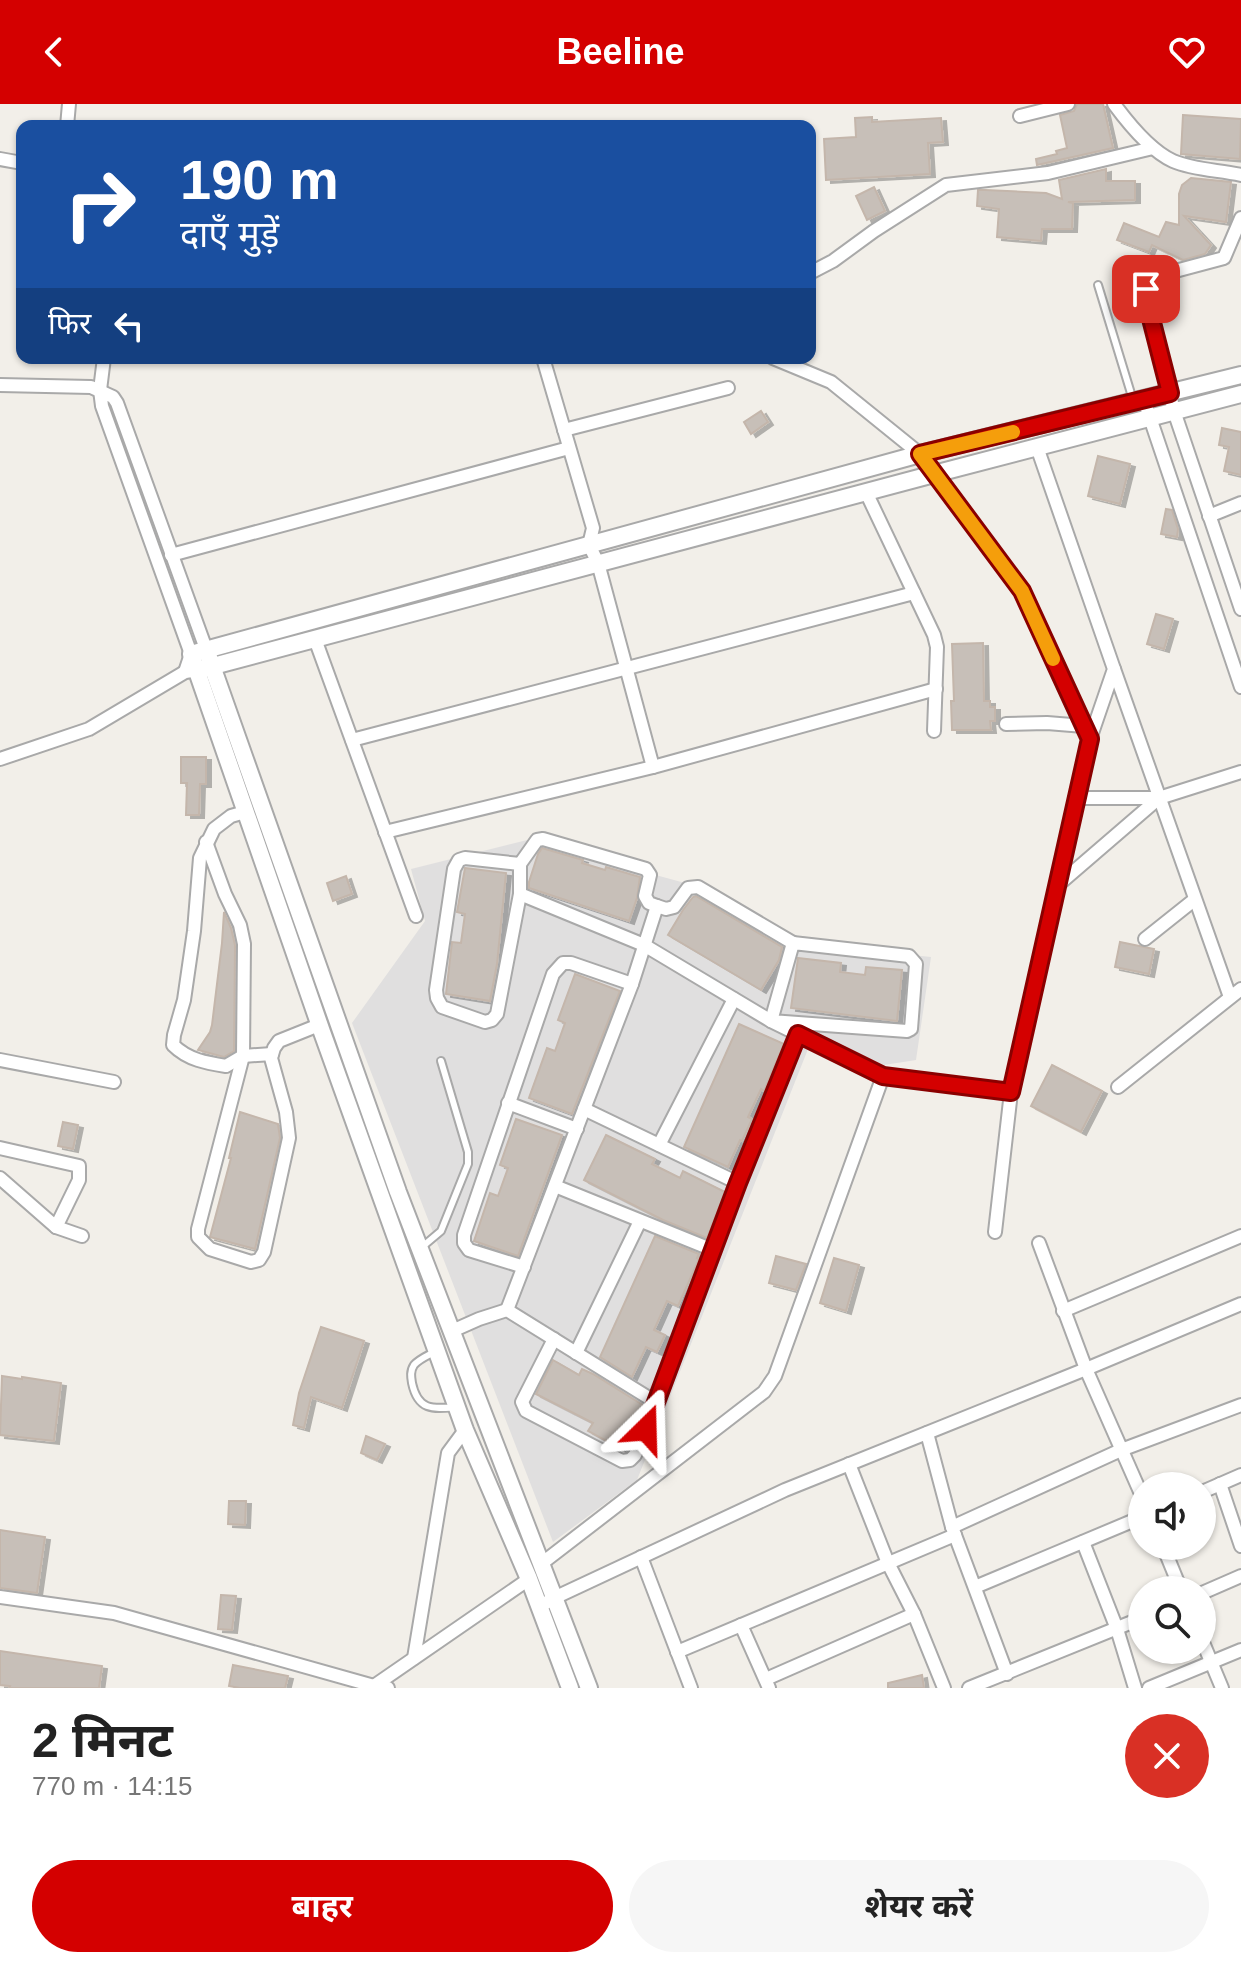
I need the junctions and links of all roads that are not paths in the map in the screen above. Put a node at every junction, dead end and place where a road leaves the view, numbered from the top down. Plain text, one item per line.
1 (1068, 104) edge
2 (1114, 104) edge
3 (1020, 116) dead end
4 (1153, 148) junction
5 (1241, 173) edge
6 (1241, 218) edge
7 (1241, 253) edge
8 (1224, 258) junction
9 (816, 270) edge
10 (1098, 285) dead end
11 (103, 364) edge
12 (545, 364) edge
13 (788, 364) edge
14 (1241, 375) edge
15 (0, 385) edge
16 (728, 388) dead end
17 (100, 390) junction
18 (1170, 393) junction
19 (1241, 394) edge
20 (1139, 401) junction
21 (1174, 411) junction
22 (1149, 417) junction
23 (564, 430) junction
24 (1037, 447) junction
25 (569, 448) junction
26 (920, 454) junction
27 (934, 474) junction
28 (866, 492) junction
29 (1241, 503) edge
30 (1209, 516) junction
31 (589, 545) junction
32 (171, 555) junction
33 (598, 563) junction
34 (914, 593) junction
35 (1241, 609) edge
36 (315, 639) junction
37 (198, 663) junction
38 (628, 668) junction
39 (1114, 669) junction
40 (1241, 687) edge
41 (936, 689) junction
42 (1006, 724) dead end
43 (1084, 726) junction
44 (934, 731) dead end
45 (1090, 739) junction
46 (352, 740) junction
47 (0, 759) edge
48 (653, 767) junction
49 (1241, 772) edge
50 (1077, 798) junction
51 (1159, 798) junction
52 (253, 808) junction
53 (385, 832) junction
54 (206, 842) junction
55 (520, 864) junction
56 (1058, 885) junction
57 (196, 889) junction
58 (224, 889) junction
59 (520, 894) junction
60 (1194, 900) junction
61 (657, 906) junction
62 (416, 916) dead end
63 (1145, 939) dead end
64 (793, 943) junction
65 (644, 945) junction
66 (632, 984) junction
67 (1236, 993) edge
68 (734, 999) junction
69 (337, 1020) junction
70 (771, 1021) junction
71 (319, 1025) junction
72 (798, 1034) junction
73 (272, 1054) junction
74 (243, 1056) junction
75 (0, 1060) edge
76 (441, 1061) dead end
77 (883, 1076) junction
78 (114, 1082) dead end
79 (1118, 1087) dead end
80 (1011, 1092) junction
81 (508, 1103) junction
82 (584, 1109) junction
83 (577, 1129) junction
84 (659, 1145) junction
85 (0, 1148) edge
86 (0, 1178) edge
87 (738, 1183) junction
88 (555, 1186) junction
89 (640, 1221) junction
90 (56, 1227) junction
91 (995, 1232) dead end
92 (82, 1236) dead end
93 (1241, 1236) edge
94 (1039, 1243) dead end
95 (420, 1248) junction
96 (713, 1250) junction
97 (524, 1267) junction
98 (1241, 1304) edge
99 (507, 1310) junction
100 (1063, 1311) junction
101 (452, 1331) junction
102 (554, 1339) junction
103 (436, 1351) junction
104 (576, 1353) junction
105 (1086, 1369) junction
106 (657, 1403) junction
107 (1241, 1405) edge
108 (456, 1407) junction
109 (465, 1430) junction
110 (927, 1433) junction
111 (1121, 1450) junction
112 (849, 1464) junction
113 (1131, 1472) edge
114 (1241, 1475) edge
115 (1220, 1484) junction
116 (1216, 1486) edge
117 (1128, 1523) edge
118 (953, 1531) junction
119 (1083, 1542) junction
120 (1241, 1546) edge
121 (641, 1557) junction
122 (888, 1563) junction
123 (541, 1564) junction
124 (1241, 1576) edge
125 (529, 1579) junction
126 (975, 1587) junction
127 (1216, 1587) edge
128 (0, 1597) edge
129 (547, 1602) junction
130 (914, 1614) junction
131 (1128, 1624) edge
132 (741, 1625) junction
133 (1117, 1629) junction
134 (1241, 1650) edge
135 (677, 1652) junction
136 (414, 1658) junction
137 (1216, 1660) edge
138 (1207, 1664) edge
139 (1213, 1664) edge
140 (1007, 1674) junction
141 (767, 1684) edge
142 (372, 1687) edge
143 (388, 1688) edge
144 (570, 1688) edge
145 (589, 1688) edge
146 (691, 1688) edge
147 (944, 1688) edge
148 (969, 1688) edge
149 (1135, 1688) edge
150 (1149, 1688) edge
151 (1222, 1688) edge

1 - 3 street
2 - 4 street
4 - 5 street
4 - 9 street
6 - 8 street
7 - 8 street
8 - 18 street
10 - 20 lane
11 - 17 street
12 - 23 street
13 - 26 street
14 - 18 street
15 - 17 street
16 - 23 street
17 - 32 street
17 - 37 street
18 - 20 street
18 - 21 street
19 - 21 street
20 - 22 street
20 - 26 street
21 - 22 street
21 - 30 street
22 - 24 street
22 - 40 street
23 - 25 street
24 - 27 street
24 - 39 street
25 - 31 street
25 - 32 street
26 - 27 street
26 - 31 street
27 - 28 street
27 - 43 street
28 - 33 street
28 - 34 street
29 - 30 street
30 - 35 street
31 - 33 street
31 - 37 street
32 - 37 street
33 - 36 street
33 - 38 street
34 - 38 street
34 - 41 street
36 - 37 street
36 - 46 street
37 - 47 street
37 - 52 street
38 - 46 street
38 - 48 street
39 - 45 street
39 - 51 street
41 - 44 street
41 - 48 street
42 - 43 street
43 - 45 street
45 - 50 street
46 - 53 street
48 - 53 street
49 - 51 street
50 - 51 street
50 - 56 street
51 - 56 street
51 - 60 street
52 - 54 street
52 - 69 street
52 - 71 street
53 - 62 street
54 - 57 street
54 - 58 street
55 - 59 street
55 - 59 street
55 - 61 street
56 - 80 street
57 - 58 street
57 - 74 street
58 - 74 street
59 - 65 street
60 - 63 street
60 - 67 street
61 - 64 street
61 - 65 street
64 - 70 street
64 - 70 street
65 - 66 street
65 - 68 street
66 - 81 street
66 - 82 street
67 - 79 street
68 - 70 street
68 - 84 street
69 - 71 street
69 - 95 street
70 - 72 street
71 - 73 street
71 - 103 street
72 - 77 street
72 - 87 street
73 - 74 street
73 - 74 street
75 - 78 street
76 - 95 lane
77 - 80 street
77 - 123 street
80 - 91 street
81 - 83 street
81 - 97 street
82 - 83 street
82 - 84 street
83 - 88 street
84 - 87 street
85 - 90 street
86 - 90 street
87 - 96 street
88 - 89 street
88 - 97 street
89 - 96 street
89 - 104 street
90 - 92 street
93 - 100 street
94 - 100 street
95 - 101 street
96 - 106 street
97 - 99 street
98 - 105 street
99 - 101 street
99 - 102 street
100 - 105 street
101 - 123 street
102 - 104 street
102 - 106 street
103 - 108 street
103 - 108 lane
104 - 106 street
105 - 110 street
105 - 111 street
107 - 111 street
108 - 109 street
109 - 125 street
109 - 136 street
110 - 112 street
110 - 118 street
111 - 113 street
111 - 118 street
112 - 121 street
112 - 122 street
114 - 115 street
115 - 116 street
115 - 120 street
117 - 119 street
118 - 122 street
118 - 126 street
119 - 126 street
119 - 133 street
121 - 129 street
121 - 135 street
122 - 130 street
122 - 132 street
123 - 129 street
124 - 127 street
125 - 129 street
125 - 136 street
126 - 140 street
128 - 142 street
129 - 144 street
129 - 145 street
130 - 141 street
130 - 147 street
131 - 133 street
132 - 135 street
132 - 141 street
133 - 140 street
133 - 149 street
134 - 137 street
135 - 146 street
136 - 142 street
138 - 150 street
139 - 151 street
140 - 148 street
142 - 143 street

